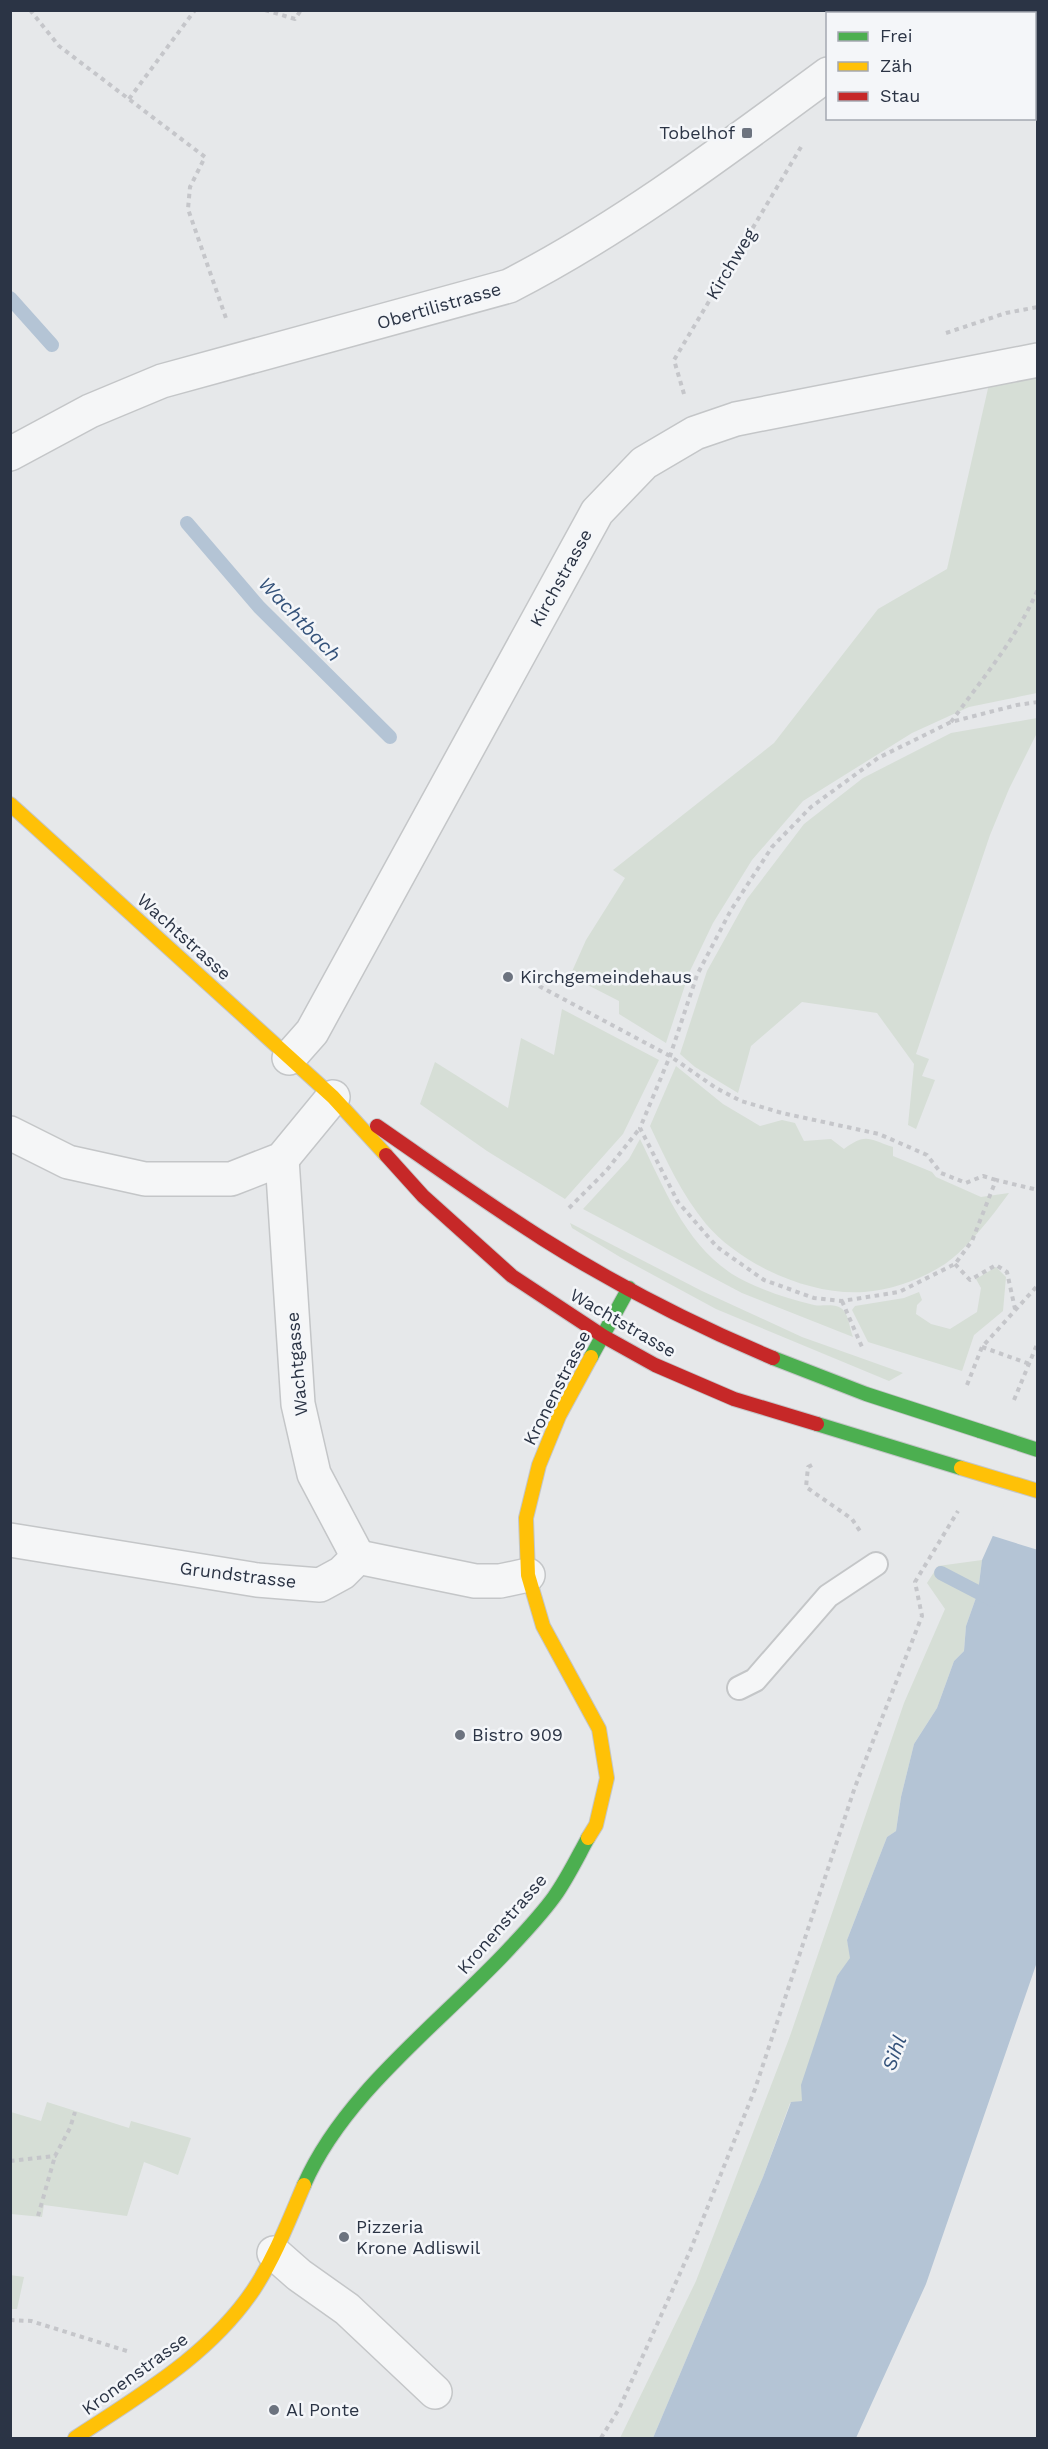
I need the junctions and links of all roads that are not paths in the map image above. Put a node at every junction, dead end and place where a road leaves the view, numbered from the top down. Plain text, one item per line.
1 (826, 75) edge
2 (1038, 360) edge
3 (10, 454) edge
4 (10, 804) edge
5 (289, 1058) junction
6 (333, 1097) junction
7 (10, 1133) edge
8 (282, 1159) junction
9 (629, 1288) junction
10 (603, 1336) junction
11 (1038, 1450) edge
12 (1038, 1491) edge
13 (10, 1540) edge
14 (358, 1557) junction
15 (876, 1564) road end
16 (528, 1575) junction
17 (739, 1688) dead end
18 (274, 2253) junction
19 (435, 2392) dead end
20 (75, 2439) edge

1 - 3 street, Obertilistrasse
2 - 5 street, Kirchstrasse
4 - 5 main road, Wachtstrasse
5 - 6 main road, Wachtstrasse
6 - 8 street
6 - 9 main road, Wachtstrasse
6 - 10 main road, Wachtstrasse
7 - 8 street
8 - 14 street, Wachtgasse
9 - 10 main road, Kronenstrasse
9 - 11 main road, Wachtstrasse, bridge
10 - 12 main road, Wachtstrasse, bridge
10 - 16 main road, Kronenstrasse
13 - 14 street, Grundstrasse
14 - 16 street
15 - 17 lane
16 - 18 main road, Kronenstrasse
18 - 19 street
18 - 20 main road, Kronenstrasse

